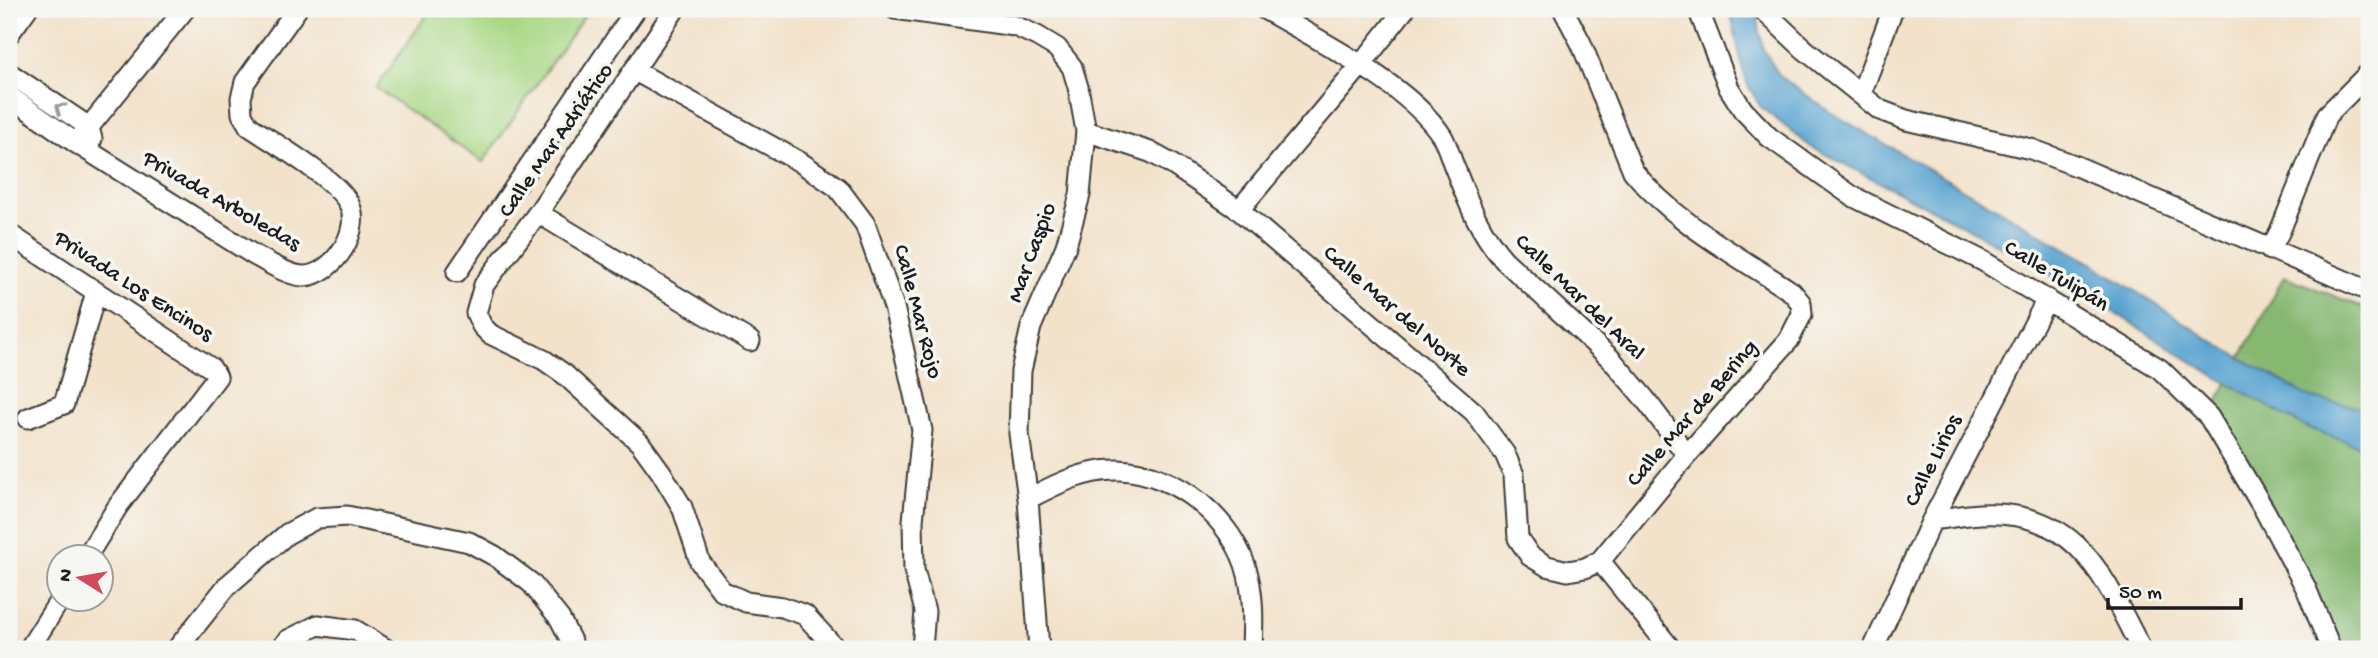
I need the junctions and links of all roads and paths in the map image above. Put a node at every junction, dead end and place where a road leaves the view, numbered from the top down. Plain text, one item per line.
1 (27, 9) edge
2 (185, 9) edge
3 (297, 9) edge
4 (636, 9) edge
5 (675, 9) edge
6 (895, 9) edge
7 (1264, 9) edge
8 (1405, 9) edge
9 (1563, 9) edge
10 (1698, 9) edge
11 (1762, 9) edge
12 (1892, 9) edge
13 (9, 34) edge
14 (1361, 65) junction
15 (635, 71) junction
16 (9, 73) edge
17 (2369, 73) edge
18 (1861, 94) junction
19 (9, 96) edge
20 (89, 127) junction
21 (1086, 131) junction
22 (76, 143) junction
23 (96, 154) junction
24 (1239, 210) junction
25 (538, 213) junction
26 (9, 234) edge
27 (2270, 250) junction
28 (457, 272) dead end
29 (2369, 291) edge
30 (96, 292) junction
31 (2047, 299) junction
32 (750, 341) dead end
33 (28, 418) dead end
34 (1687, 455) junction
35 (1028, 499) junction
36 (1932, 520) junction
37 (96, 542) edge
38 (1600, 561) junction
39 (52, 612) edge
40 (29, 649) edge
41 (177, 649) edge
42 (280, 649) edge
43 (386, 649) edge
44 (575, 649) edge
45 (836, 649) edge
46 (922, 649) edge
47 (1039, 649) edge
48 (1252, 649) edge
49 (1671, 649) edge
50 (1873, 649) edge
51 (2141, 649) edge
52 (2331, 649) edge

1 - 13 street
2 - 20 street
3 - 23 street, Privada Arboledas
4 - 28 street
5 - 15 street, Calle Mar Adriático
6 - 21 street, Mar Caspio
7 - 14 street, Calle Mar del Aral
8 - 14 street
9 - 34 street, Calle Mar de Bering
10 - 31 street, Calle Tulipán
11 - 18 street
12 - 18 street
14 - 24 street
14 - 34 street, Calle Mar del Aral
15 - 25 street, Calle Mar Adriático
15 - 46 street, Calle Mar Rojo
20 -> 16 street
17 - 27 street
18 - 27 street
19 - 22 street, Privada Arboledas
20 - 22 street
20 - 23 street
21 - 24 street, Calle Mar del Norte
21 - 35 street, Mar Caspio
22 - 23 street, Privada Arboledas
24 - 38 street, Calle Mar del Norte
25 - 32 street
25 - 45 street, Calle Mar Adriático
26 - 30 street, Privada Los Encinos
27 - 29 street
30 - 33 street
30 - 37 street, Privada Los Encinos
31 - 36 street, Calle Lirios
31 - 52 street, Calle Tulipán
34 - 38 street, Calle Mar de Bering
35 - 47 street, Mar Caspio
35 - 48 street
36 - 50 street, Calle Lirios
36 - 51 street
38 - 49 street
39 - 40 street
41 - 44 street
42 - 43 street

